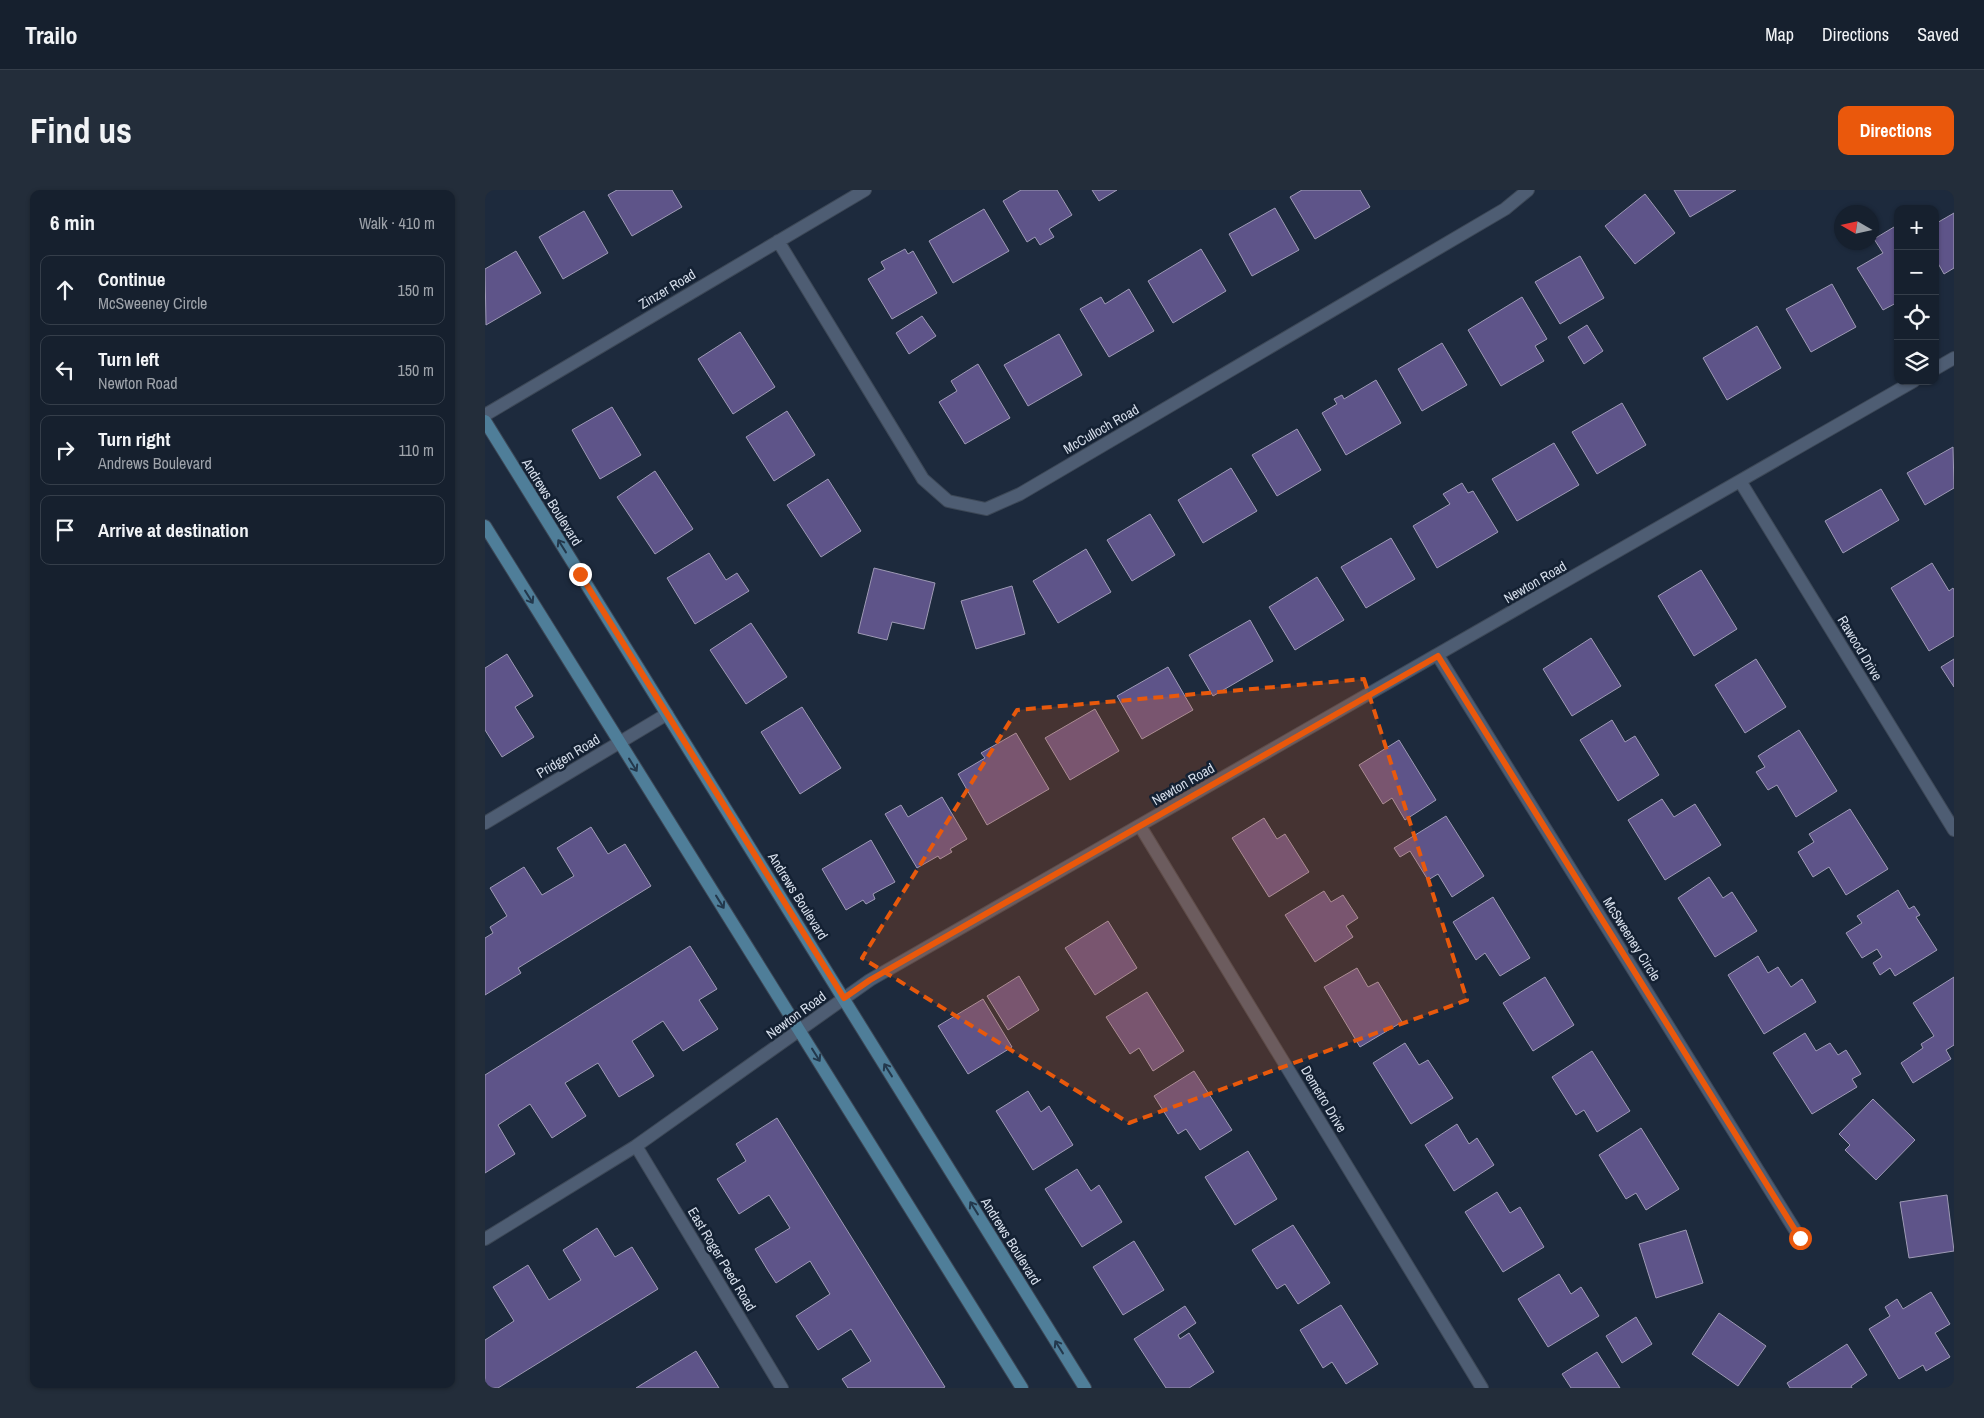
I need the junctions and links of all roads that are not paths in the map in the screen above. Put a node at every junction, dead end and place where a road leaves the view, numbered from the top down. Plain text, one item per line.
1 (865, 190) edge
2 (1528, 190) edge
3 (778, 241) junction
4 (1954, 358) edge
5 (1939, 367) edge
6 (1907, 385) edge
7 (485, 415) edge
8 (485, 421) edge
9 (1740, 481) junction
10 (485, 526) edge
11 (1438, 656) junction
12 (667, 714) junction
13 (619, 743) junction
14 (485, 823) edge
15 (1140, 826) junction
16 (1954, 830) edge
17 (844, 998) junction
18 (801, 1030) junction
19 (636, 1146) junction
20 (1800, 1238) dead end
21 (485, 1239) edge
22 (782, 1388) edge
23 (1022, 1388) edge
24 (1085, 1388) edge
25 (1482, 1388) edge

1 - 3 street, Zinzer Road
2 - 3 street, McCulloch Road
3 - 7 street, Zinzer Road
4 - 5 street
6 - 9 street, Newton Road
12 -> 8 street, Andrews Boulevard
9 - 11 street, Newton Road
9 - 16 street, Rawood Drive
10 -> 13 street
11 - 15 street, Newton Road
11 - 20 street, McSweeney Circle
12 - 13 street, Pridgen Road
12 - 17 street, Andrews Boulevard
13 - 14 street, Pridgen Road
13 -> 18 street
15 - 17 street, Newton Road
15 - 25 street, Demetro Drive
17 - 18 street, Newton Road
24 -> 17 street, Andrews Boulevard
18 - 19 street, Newton Road
18 -> 23 street
19 - 21 street, Newton Road
19 - 22 street, East Roger Peed Road

